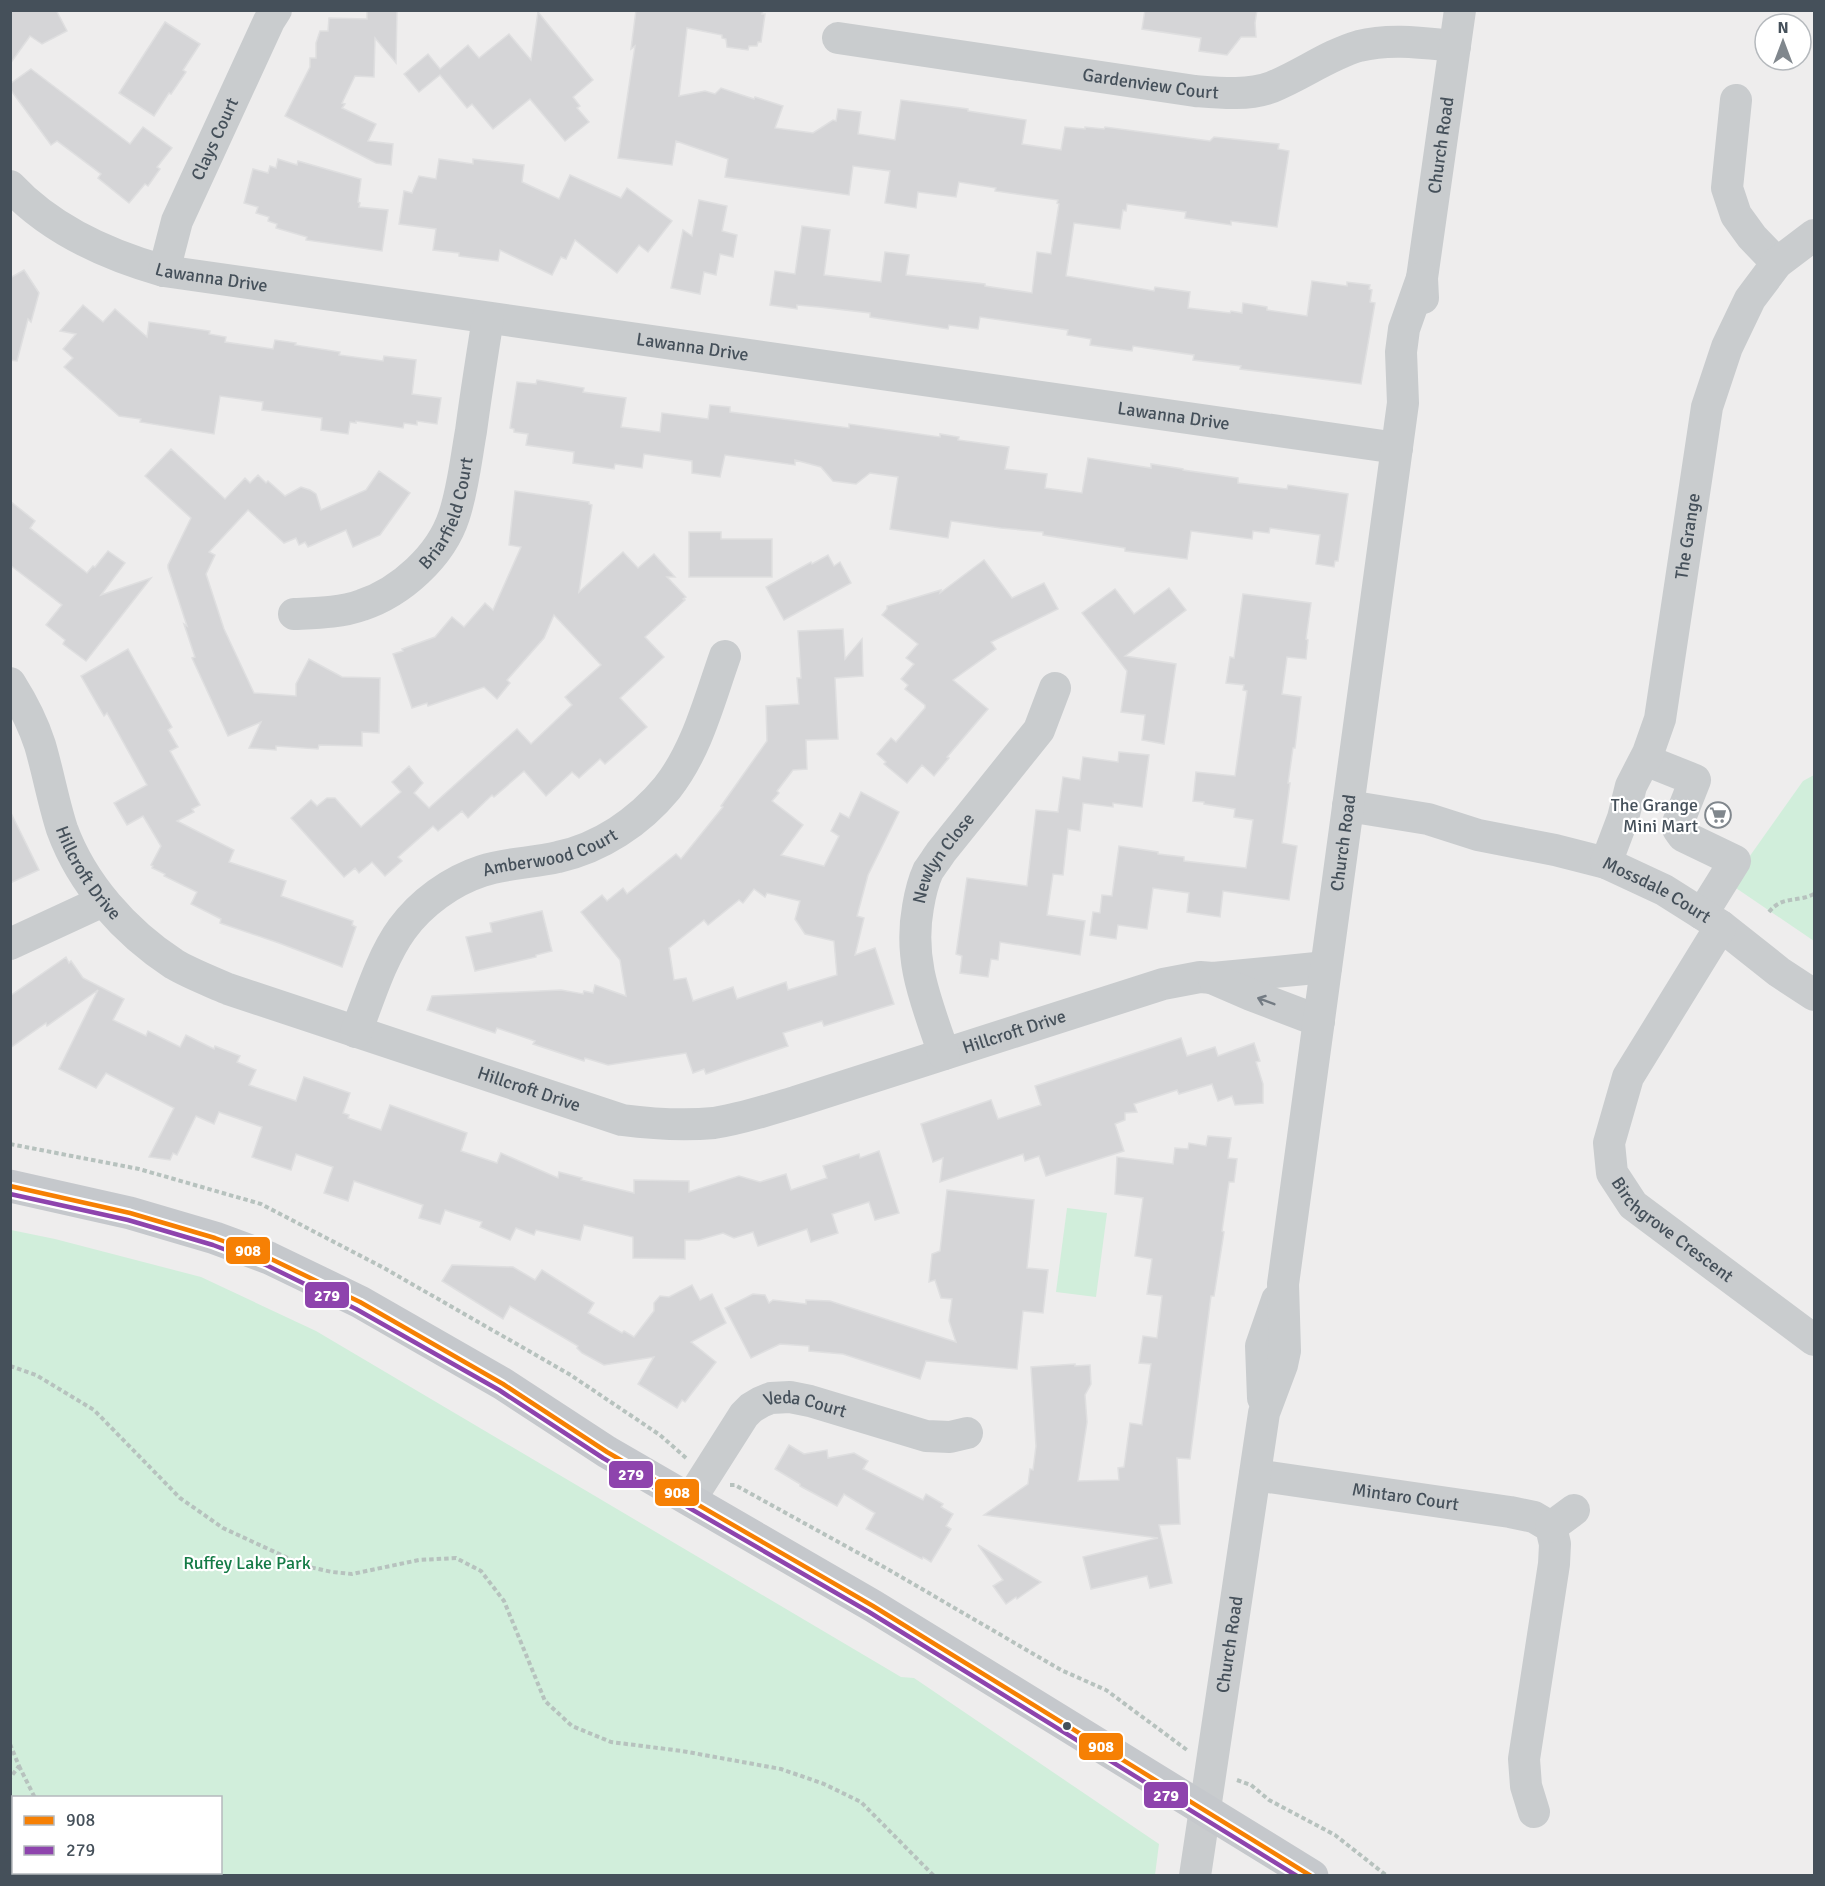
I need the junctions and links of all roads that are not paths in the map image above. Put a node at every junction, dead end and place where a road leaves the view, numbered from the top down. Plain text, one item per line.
1 (276, 10) edge
2 (1460, 10) edge
3 (838, 38) dead end
4 (1455, 46) junction
5 (1736, 100) dead end
6 (10, 186) edge
7 (1815, 235) edge
8 (1777, 263) junction
9 (164, 271) junction
10 (488, 318) junction
11 (1397, 448) junction
12 (294, 614) dead end
13 (725, 656) dead end
14 (10, 683) edge
15 (1055, 688) dead end
16 (1645, 760) junction
17 (1346, 818) junction
18 (1606, 863) junction
19 (103, 901) junction
20 (1712, 920) junction
21 (10, 944) edge
22 (1326, 967) junction
23 (1213, 978) junction
24 (1815, 995) edge
25 (1319, 1021) junction
26 (356, 1032) junction
27 (944, 1054) junction
28 (10, 1186) edge
29 (1815, 1340) edge
30 (967, 1433) dead end
31 (1255, 1475) junction
32 (690, 1500) junction
33 (1206, 1810) junction
34 (1534, 1812) dead end
35 (1195, 1875) edge
36 (1312, 1875) edge

1 - 9 street, Clays Court
2 - 4 street, Church Road
3 - 4 street, Gardenview Court
4 - 11 street, Church Road
5 - 8 street
6 - 9 street, Lawanna Drive
7 - 8 street, The Grange
8 - 16 street, The Grange
9 - 10 street, Lawanna Drive
10 - 11 street, Lawanna Drive
10 - 12 street, Briarfield Court
11 - 17 street, Church Road
13 - 26 street, Amberwood Court
14 - 19 street, Hillcroft Drive
15 - 27 street, Newlyn Close
16 - 18 street, The Grange
16 - 20 street, Birchgrove Crescent
17 - 18 street, Mossdale Court
17 - 22 street, Church Road
18 - 20 street, Mossdale Court
19 - 21 street
19 - 26 street, Hillcroft Drive
20 - 24 street, Mossdale Court
20 - 29 street, Birchgrove Crescent
22 - 23 street, Hillcroft Drive
22 - 25 street, Church Road
25 -> 23 street, Hillcroft Drive
23 - 27 street, Hillcroft Drive
25 - 31 street, Church Road
26 - 27 street, Hillcroft Drive
28 - 32 main road
30 - 32 street, Veda Court
31 - 33 street, Church Road
31 - 34 street, Mintaro Court
32 - 33 main road
33 - 35 street, Church Road
33 - 36 main road

